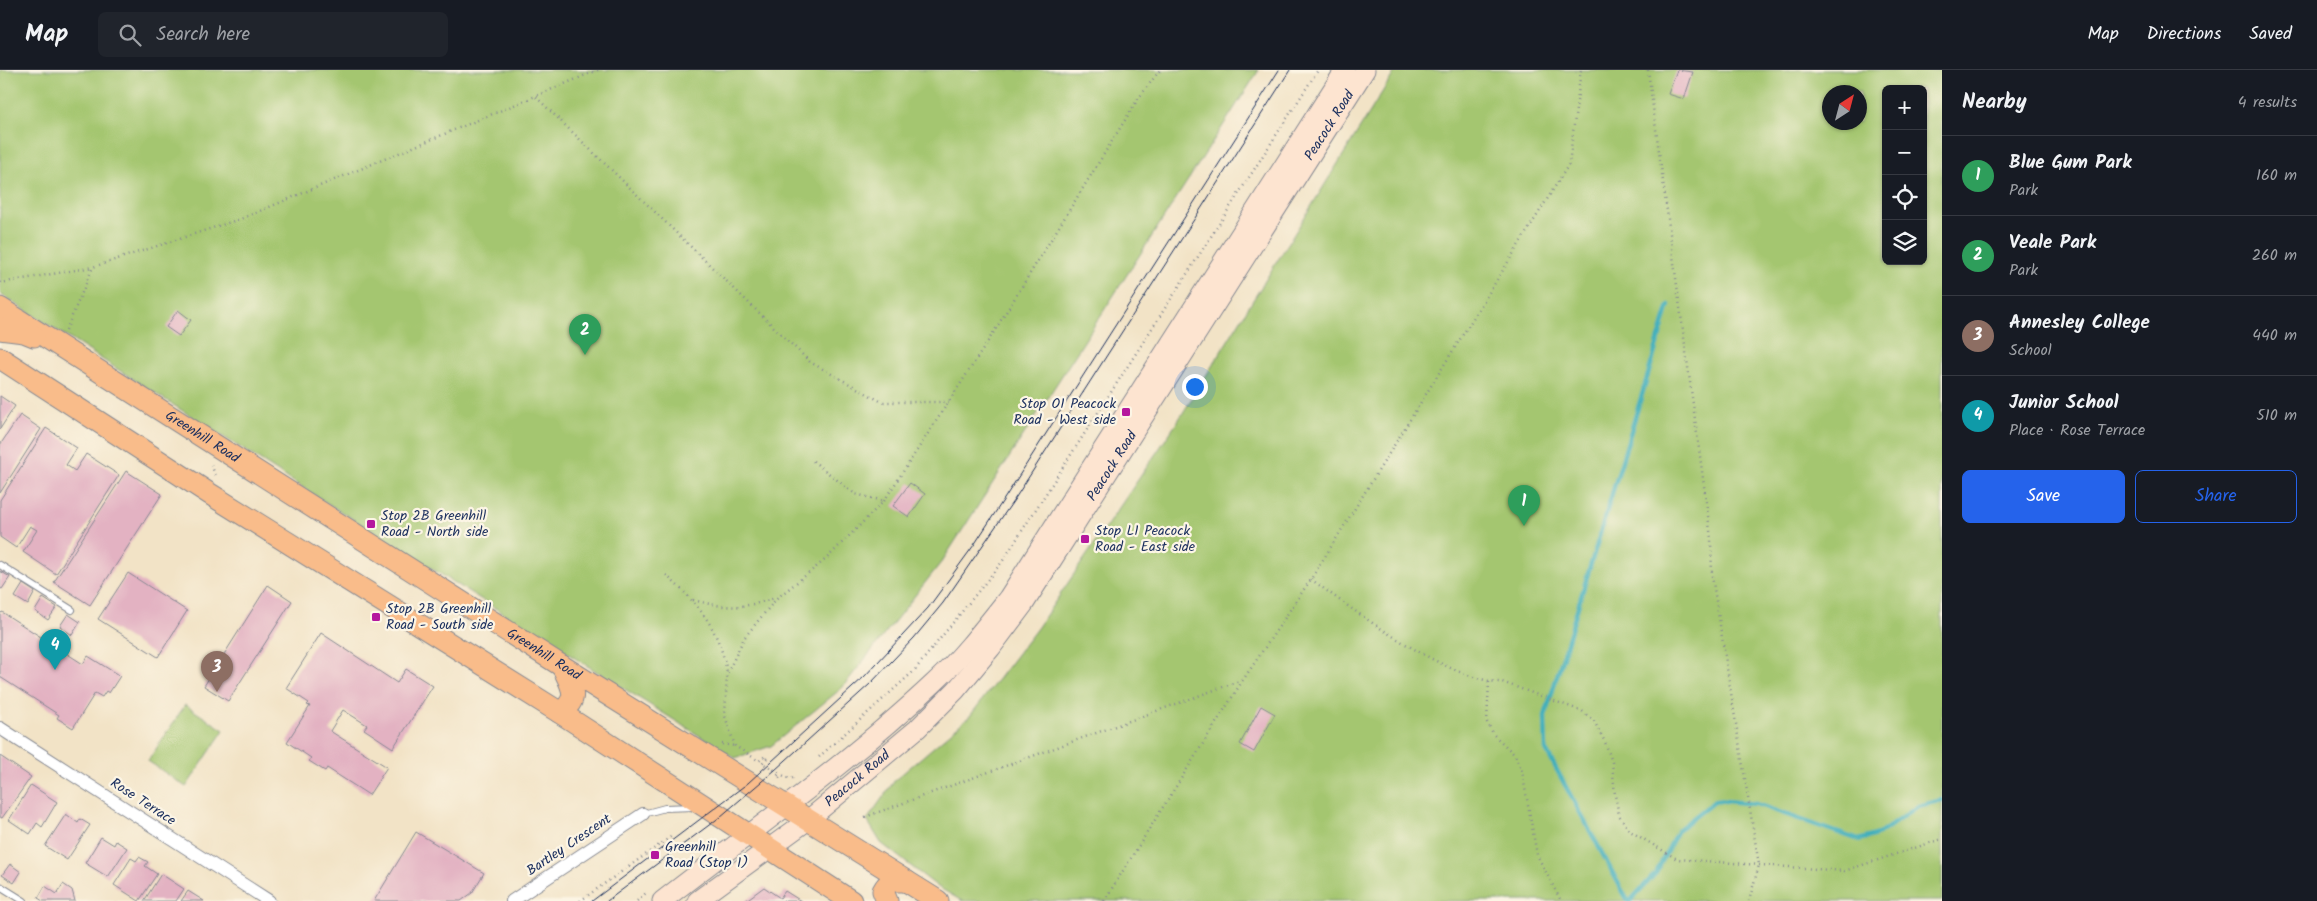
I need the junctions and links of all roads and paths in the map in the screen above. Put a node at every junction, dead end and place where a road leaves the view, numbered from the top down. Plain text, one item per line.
1 (598, 70) edge
2 (1160, 70) edge
3 (1318, 70) edge
4 (1581, 70) edge
5 (1648, 70) edge
6 (1156, 72) edge
7 (1352, 74) edge
8 (536, 97) junction
9 (93, 267) junction
10 (0, 283) edge
11 (0, 308) edge
12 (0, 329) edge
13 (56, 344) junction
14 (0, 358) edge
15 (949, 402) junction
16 (212, 456) dead end
17 (813, 461) dead end
18 (218, 480) dead end
19 (884, 501) junction
20 (0, 565) edge
21 (666, 575) dead end
22 (1312, 579) junction
23 (777, 598) junction
24 (693, 600) junction
25 (72, 610) dead end
26 (562, 666) junction
27 (727, 674) junction
28 (1243, 680) junction
29 (1489, 682) junction
30 (559, 712) junction
31 (0, 728) edge
32 (812, 764) dead end
33 (798, 775) dead end
34 (786, 805) junction
35 (705, 807) junction
36 (642, 814) joint
37 (865, 817) dead end
38 (808, 820) junction
39 (748, 835) junction
40 (672, 836) dead end
41 (1942, 839) edge
42 (770, 849) junction
43 (1759, 865) junction
44 (906, 881) junction
45 (0, 886) edge
46 (24, 901) edge
47 (269, 901) edge
48 (512, 901) edge
49 (580, 901) edge
50 (662, 901) edge
51 (698, 901) edge
52 (851, 901) edge
53 (887, 901) edge
54 (938, 901) edge
55 (1104, 901) edge
56 (1561, 901) edge
57 (1749, 901) edge

1 - 8 path
2 - 6 path
3 - 32 path
4 - 22 path
5 - 43 path
6 - 15 path
7 - 34 main road, Peacock Road
7 - 38 main road, Peacock Road
8 - 9 path
8 - 15 path
9 - 10 path
9 - 13 path
11 - 13 highway, Greenhill Road
12 - 13 highway
13 - 26 highway, Greenhill Road
14 - 30 highway
15 - 19 path
16 - 18 path
17 - 19 path
19 - 23 path
20 - 25 lane
21 - 24 path
22 - 28 path
22 - 29 path
23 - 24 path
23 - 27 path
24 - 27 path
26 - 30 highway
26 - 34 highway, Greenhill Road
27 - 33 path
28 - 37 path
28 - 55 path
29 - 43 path
29 - 56 path
30 - 35 highway
31 - 47 street, Rose Terrace
34 - 38 highway, Greenhill Road
34 - 39 main road, Peacock Road
35 - 36 lane
35 - 39 highway
36 - 48 street, Bartley Crescent
38 - 42 main road, Peacock Road
38 - 44 highway, Greenhill Road
39 - 42 highway
39 - 50 main road, Peacock Road
40 - 49 path
41 - 43 path
42 - 51 main road, Peacock Road
42 - 52 highway
43 - 57 path
44 - 53 highway
44 - 54 highway, Greenhill Road
45 - 46 lane

